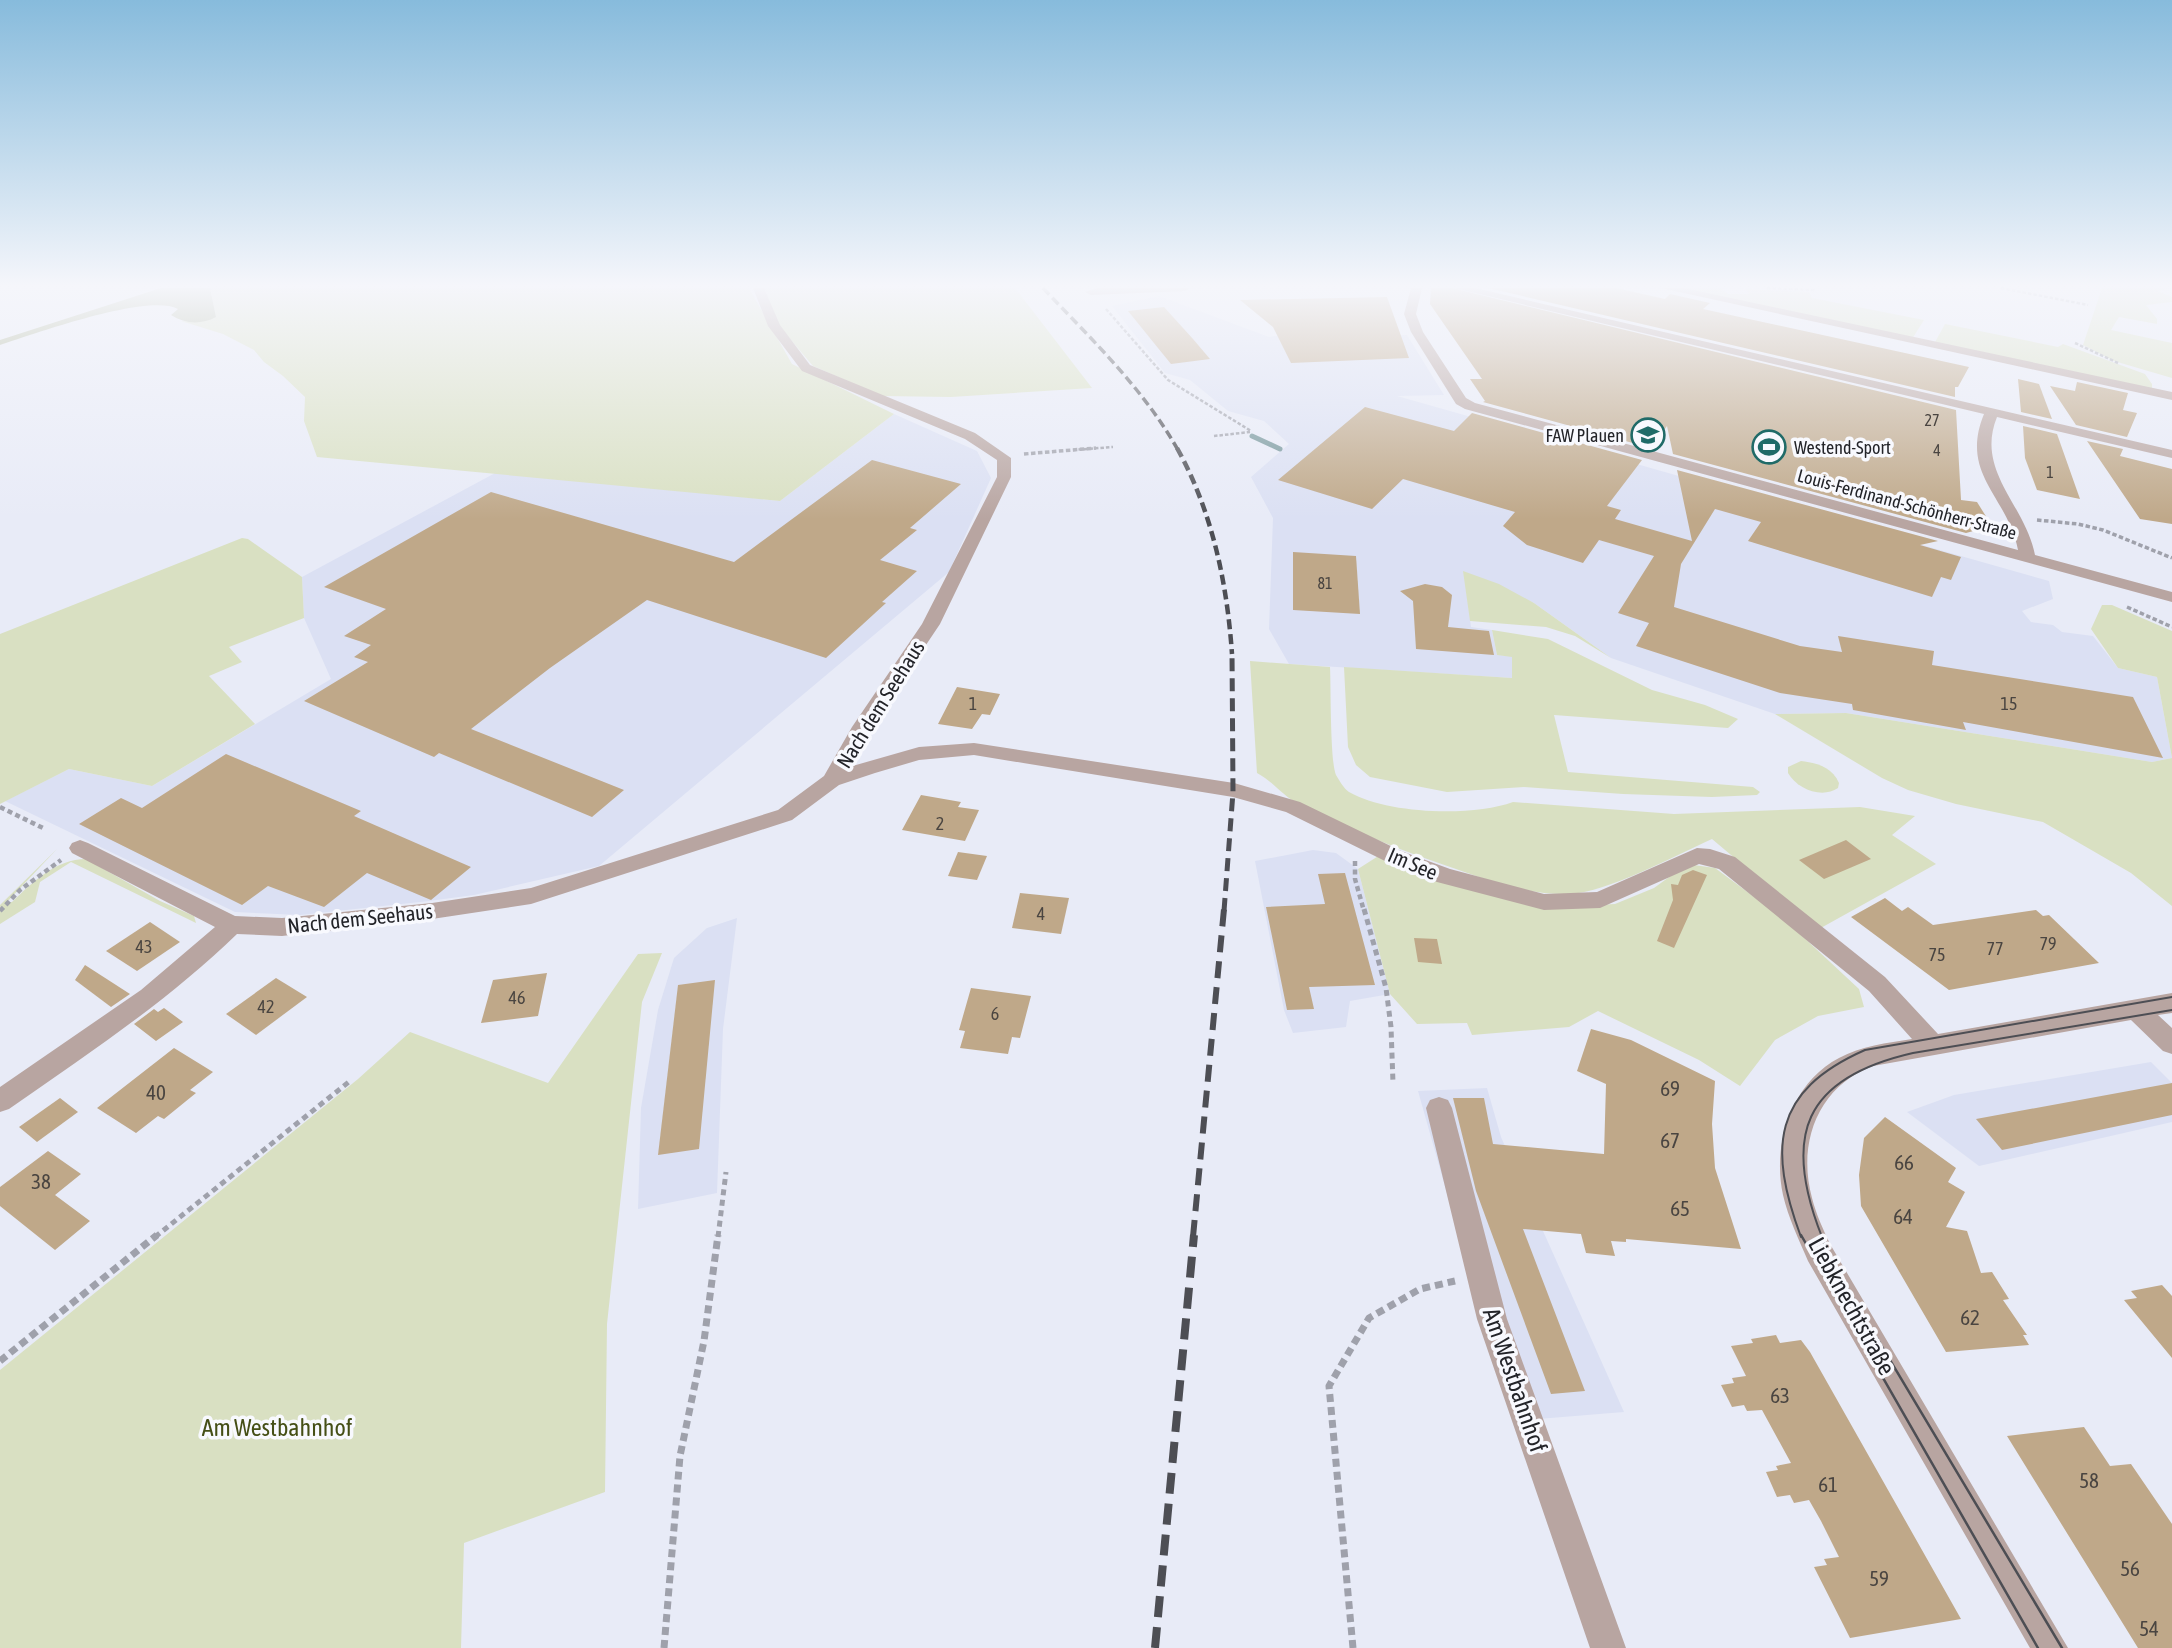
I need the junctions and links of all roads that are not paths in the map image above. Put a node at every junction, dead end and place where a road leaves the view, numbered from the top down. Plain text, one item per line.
1 (804, 365) edge
2 (1438, 365) edge
3 (1790, 365) edge
4 (2023, 365) edge
5 (2172, 397) edge
6 (1992, 412) junction
7 (2172, 454) edge
8 (2027, 556) junction
9 (2172, 597) edge
10 (832, 780) junction
11 (80, 848) road end
12 (232, 925) junction
13 (2172, 1003) edge
14 (2136, 1009) junction
15 (1932, 1044) junction
16 (2172, 1044) edge
17 (0, 1101) edge
18 (1439, 1108) dead end
19 (1608, 1648) edge
20 (2050, 1648) edge

1 - 10 street, Nach dem Seehaus
2 - 8 street, Louis-Ferdinand-Schönherr-Straße
3 - 6 street
4 - 5 street
6 - 7 street
6 - 8 street
8 - 9 street, Louis-Ferdinand-Schönherr-Straße
10 - 12 street, Nach dem Seehaus
10 - 15 street, Im See
11 - 12 street, Nach dem Seehaus
12 - 17 street
13 - 14 street, Liebknechtstraße
14 - 15 street, Liebknechtstraße
14 - 16 street
15 - 20 street, Liebknechtstraße
18 - 19 street, Am Westbahnhof

